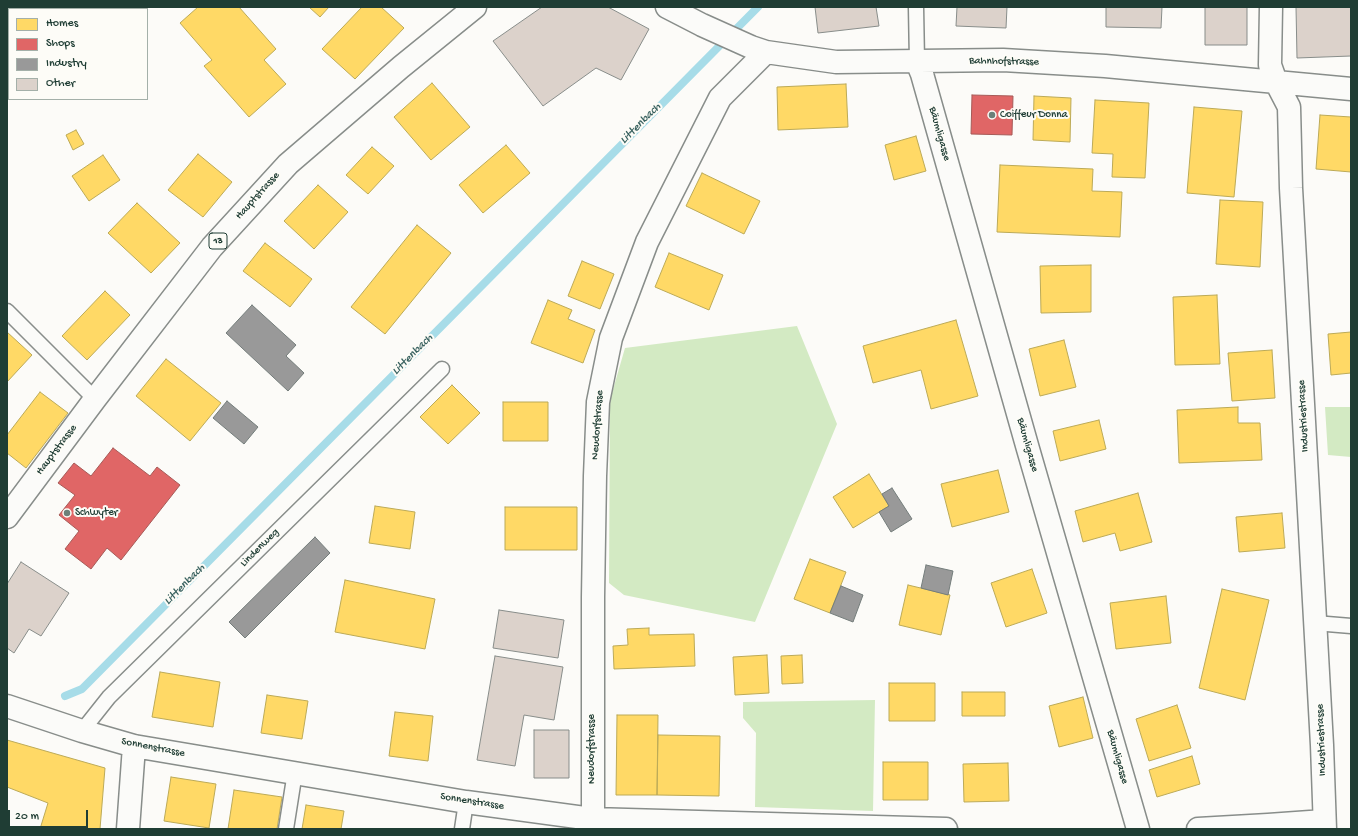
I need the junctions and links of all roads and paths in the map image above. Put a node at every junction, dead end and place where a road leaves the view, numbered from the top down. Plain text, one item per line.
1 (667, 7) edge
2 (916, 7) edge
3 (1271, 7) edge
4 (469, 9) edge
5 (759, 50) junction
6 (917, 62) junction
7 (1276, 82) junction
8 (1351, 89) edge
9 (7, 311) edge
10 (442, 369) dead end
11 (95, 399) junction
12 (7, 517) edge
13 (1316, 623) junction
14 (1351, 626) edge
15 (7, 706) edge
16 (82, 731) junction
17 (134, 746) junction
18 (295, 772) junction
19 (466, 802) junction
20 (593, 824) edge
21 (1324, 825) edge
22 (128, 829) edge
23 (286, 829) edge
24 (462, 829) edge
25 (946, 829) edge
26 (1138, 829) edge
27 (1198, 829) edge

1 - 5 street, Bahnhofstrasse
2 - 6 lane
3 - 7 street, Industriestrasse
4 - 11 street, Hauptstrasse / 13
5 - 6 street, Bahnhofstrasse
5 - 20 street, Neudorfstrasse
6 - 7 street, Bahnhofstrasse
6 - 26 street, Bäumligasse
7 - 8 street, Bahnhofstrasse
7 - 13 street, Industriestrasse
9 - 11 lane
10 - 16 lane, Lindenweg
11 - 12 street, Hauptstrasse / 13
13 - 14 lane
13 - 21 street, Industriestrasse
15 - 16 street, Sonnenstrasse
16 - 17 street, Sonnenstrasse
17 - 18 street, Sonnenstrasse
17 - 22 street
18 - 19 street, Sonnenstrasse
18 - 23 lane
19 - 20 street, Sonnenstrasse
19 - 24 lane
20 - 25 street, Sonnenstrasse
21 - 27 street

